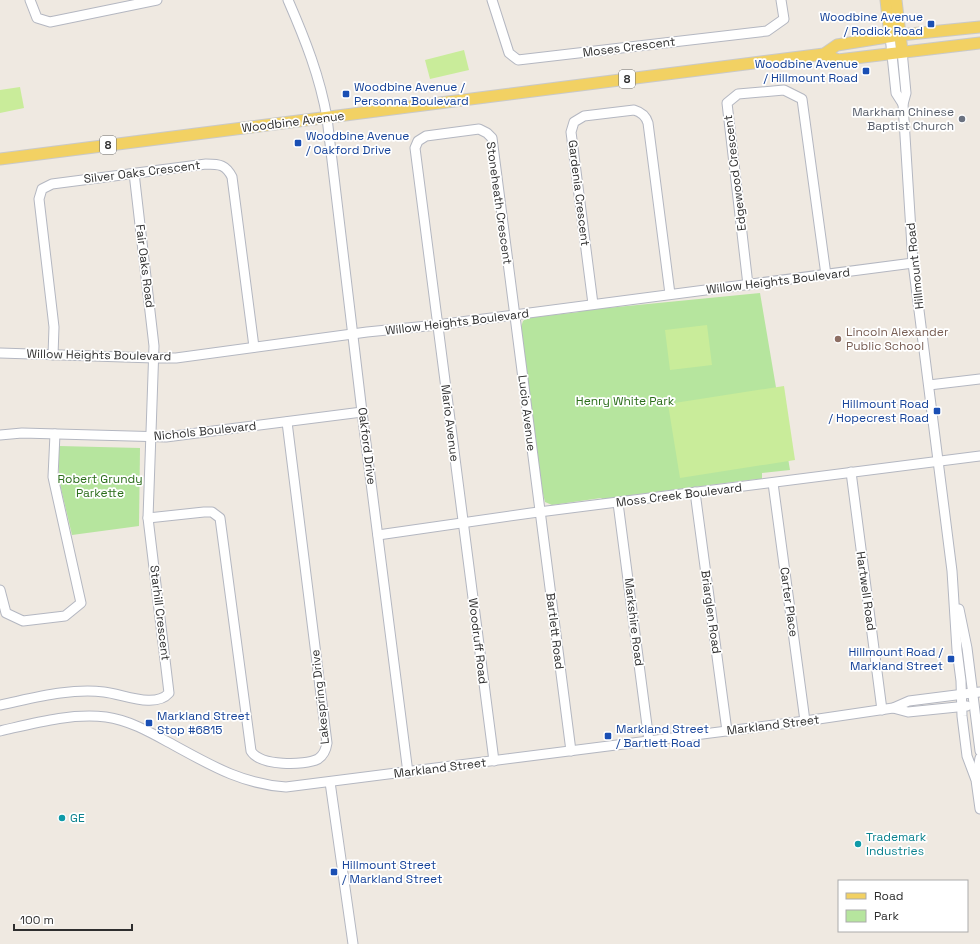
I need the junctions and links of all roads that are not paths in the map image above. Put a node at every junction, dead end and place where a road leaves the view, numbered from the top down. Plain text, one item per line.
1 (30, 0) edge
2 (156, 0) edge
3 (288, 0) edge
4 (492, 0) edge
5 (781, 0) edge
6 (886, 0) edge
7 (896, 0) edge
8 (980, 27) edge
9 (895, 35) junction
10 (980, 43) edge
11 (897, 52) junction
12 (824, 54) junction
13 (328, 118) junction
14 (0, 159) edge
15 (134, 173) junction
16 (913, 264) junction
17 (826, 275) junction
18 (748, 285) junction
19 (670, 294) junction
20 (593, 304) junction
21 (515, 315) junction
22 (437, 325) junction
23 (353, 334) junction
24 (254, 347) junction
25 (0, 353) edge
26 (53, 355) junction
27 (154, 358) junction
28 (980, 379) edge
29 (929, 385) junction
30 (362, 412) junction
31 (286, 422) junction
32 (55, 434) junction
33 (0, 435) edge
34 (151, 437) junction
35 (980, 456) edge
36 (938, 462) junction
37 (851, 472) junction
38 (773, 482) junction
39 (695, 492) junction
40 (618, 503) junction
41 (540, 512) junction
42 (148, 518) junction
43 (463, 522) junction
44 (378, 535) junction
45 (952, 571) junction
46 (0, 590) edge
47 (977, 693) edge
48 (961, 694) junction
49 (0, 704) edge
50 (977, 705) edge
51 (961, 707) junction
52 (893, 708) junction
53 (882, 710) junction
54 (805, 721) junction
55 (0, 731) edge
56 (727, 731) junction
57 (649, 741) junction
58 (980, 750) edge
59 (571, 751) junction
60 (980, 758) edge
61 (494, 761) junction
62 (408, 772) junction
63 (976, 780) junction
64 (330, 782) junction
65 (980, 809) edge
66 (353, 944) edge

1 - 2 street
3 - 13 street, Oakford Drive
4 - 5 street, Moses Crescent
6 - 9 main road
7 - 9 main road
8 - 9 main road, Woodbine Avenue / 8
9 - 11 main road
9 - 12 main road, Woodbine Avenue / 8
10 - 11 main road, Woodbine Avenue / 8
11 - 12 main road, Woodbine Avenue / 8
11 - 16 street, Hillmount Road
12 - 13 main road, Woodbine Avenue / 8
13 - 14 main road, Woodbine Avenue / 8
13 - 23 street, Oakford Drive
15 - 24 street, Silver Oaks Crescent
15 - 26 street, Silver Oaks Crescent
15 - 27 street, Fair Oaks Road
16 - 17 street, Willow Heights Boulevard
16 - 29 street, Hillmount Road
17 - 18 street, Willow Heights Boulevard
17 - 18 street, Edgewood Crescent
18 - 19 street, Willow Heights Boulevard
19 - 20 street, Willow Heights Boulevard
19 - 20 street, Gardenia Crescent
20 - 21 street, Willow Heights Boulevard
21 - 22 street, Willow Heights Boulevard
21 - 22 street, Stoneheath Crescent
21 - 41 street, Lucio Avenue
22 - 23 street, Willow Heights Boulevard
22 - 43 street, Mario Avenue
23 - 24 street, Willow Heights Boulevard
23 - 30 street, Oakford Drive
24 - 27 street, Willow Heights Boulevard
25 - 26 street, Willow Heights Boulevard
26 - 27 street, Willow Heights Boulevard
27 - 34 street, Starhill Crescent
28 - 29 street
29 - 36 street, Hillmount Road
30 - 31 street, Nichols Boulevard
30 - 44 street, Oakford Drive
31 - 34 street, Nichols Boulevard
31 - 42 street, Lakespring Drive
32 - 33 street, Nichols Boulevard
32 - 34 street, Nichols Boulevard
32 - 46 street
34 - 42 street, Starhill Crescent
35 - 36 street, Moss Creek Boulevard
36 - 37 street, Moss Creek Boulevard
36 - 45 street, Hillmount Road
37 - 38 street, Moss Creek Boulevard
37 - 53 street, Hartwell Road
38 - 39 street, Moss Creek Boulevard
38 - 54 street, Carter Place
39 - 40 street, Moss Creek Boulevard
39 - 56 street, Briarglen Road
40 - 41 street, Moss Creek Boulevard
40 - 57 street, Markshire Road
41 - 43 street, Moss Creek Boulevard
41 - 59 street, Bartlett Road
42 - 49 street, Starhill Crescent
43 - 44 street, Moss Creek Boulevard
43 - 61 street, Woodruff Road
44 - 62 street, Oakford Drive
45 - 47 street, Hillmount Road
45 - 48 street, Hillmount Road
47 - 48 street, Markland Street
47 - 50 street, Hillmount Road
48 - 51 street, Hillmount Road
48 - 52 street, Markland Street
50 - 51 street, Markland Street
50 - 58 street, Hillmount Road
51 - 52 street, Markland Street
51 - 63 street, Hillmount Road
52 - 53 street, Markland Street
53 - 54 street, Markland Street
54 - 56 street, Markland Street
55 - 64 street, Markland Street
56 - 57 street, Markland Street
57 - 59 street, Markland Street
59 - 61 street, Markland Street
60 - 63 street, Hillmount Road
61 - 62 street, Markland Street
62 - 64 street, Markland Street
63 - 65 street, Hillmount Road
64 - 66 street

